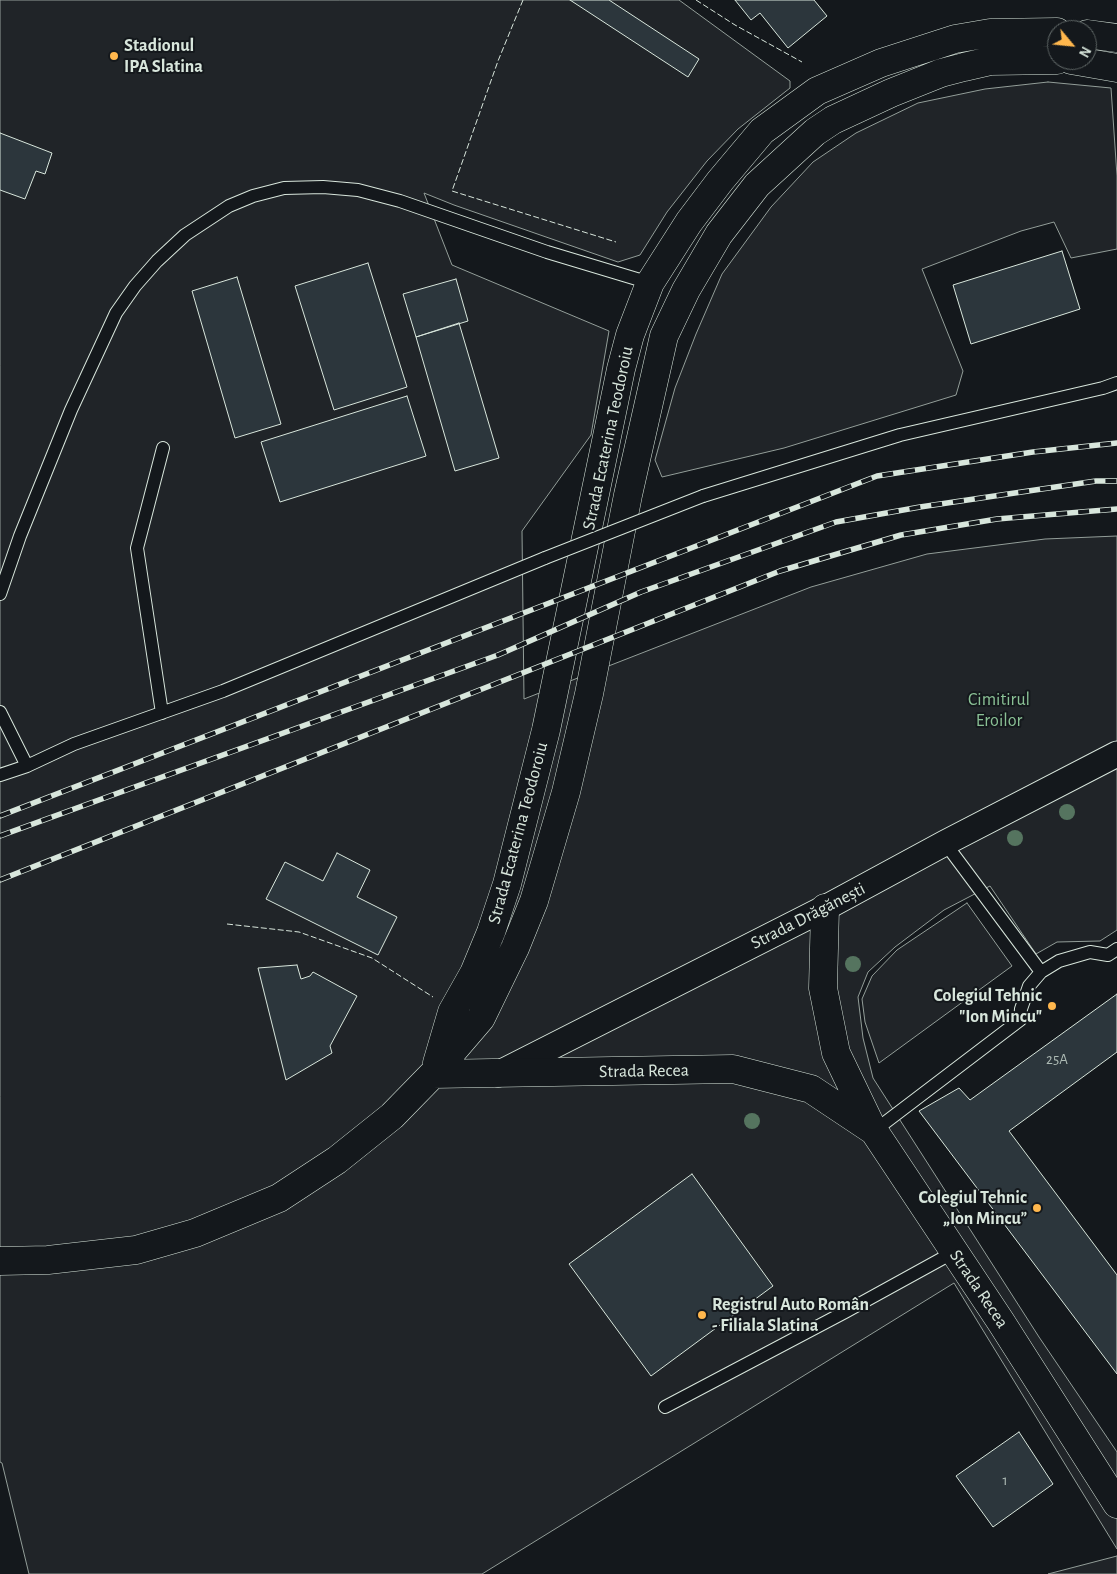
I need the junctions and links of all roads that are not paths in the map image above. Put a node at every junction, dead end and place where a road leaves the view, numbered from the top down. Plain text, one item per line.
1 (1047, 32) edge
2 (1097, 35) edge
3 (1117, 38) edge
4 (1047, 60) edge
5 (1097, 64) edge
6 (1117, 68) edge
7 (650, 282) junction
8 (1117, 383) edge
9 (163, 448) dead end
10 (0, 594) edge
11 (0, 712) edge
12 (162, 712) junction
13 (1117, 754) edge
14 (27, 766) junction
15 (0, 775) edge
16 (945, 843) junction
17 (825, 908) junction
18 (1117, 949) edge
19 (1041, 972) junction
20 (433, 1074) junction
21 (498, 1074) junction
22 (874, 1131) junction
23 (954, 1252) junction
24 (0, 1261) edge
25 (665, 1407) dead end
26 (1117, 1504) edge

1 - 7 main road, Strada Ecaterina Teodoroiu
2 - 3 main road
4 - 20 main road, Strada Ecaterina Teodoroiu
5 - 6 main road
7 - 10 lane
7 - 20 main road, Strada Ecaterina Teodoroiu
8 - 12 lane, bridge
9 - 12 lane
11 - 14 lane
12 - 14 lane
13 - 16 street, Strada Drăgănești
14 - 15 lane
16 - 17 street, Strada Drăgănești
16 - 19 lane
17 - 21 street, Strada Drăgănești
17 - 22 main road
18 - 19 lane
19 - 22 lane
20 - 21 main road, Strada Recea
20 - 24 main road
21 - 22 main road, Strada Recea
22 - 23 main road, Strada Recea
23 - 25 lane
23 - 26 main road, Strada Recea

